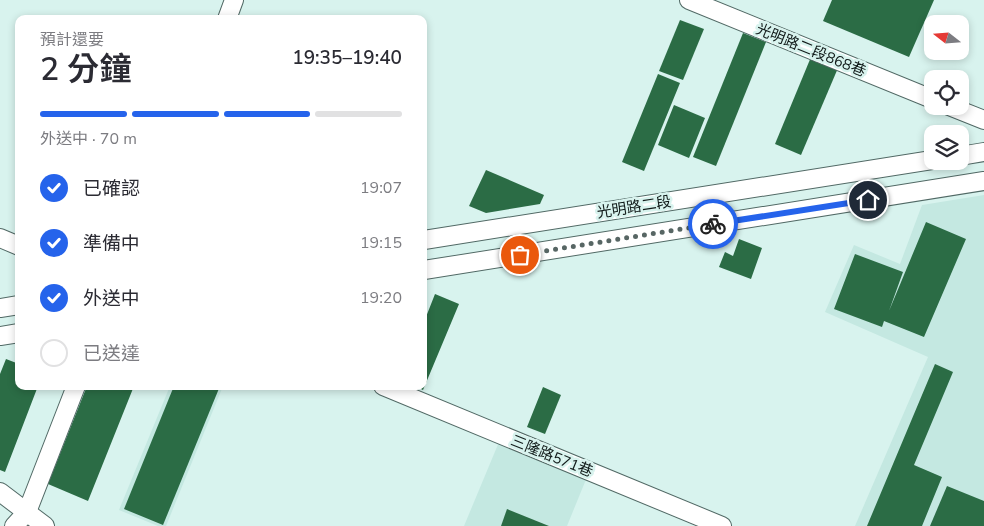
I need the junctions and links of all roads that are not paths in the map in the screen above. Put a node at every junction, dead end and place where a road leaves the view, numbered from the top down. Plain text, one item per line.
1 (234, 0) edge
2 (689, 0) edge
3 (228, 15) edge
4 (924, 96) edge
5 (969, 114) edge
6 (984, 120) edge
7 (984, 152) edge
8 (969, 154) edge
9 (924, 161) edge
10 (984, 181) edge
11 (0, 238) edge
12 (427, 240) edge
13 (15, 244) edge
14 (427, 270) edge
15 (15, 305) edge
16 (0, 308) edge
17 (15, 334) edge
18 (0, 336) edge
19 (74, 390) edge
20 (393, 390) edge
21 (0, 492) edge
22 (21, 519) edge
23 (45, 526) edge
24 (722, 526) edge

1 - 3 street
2 - 4 street, 光明路二段868巷
5 - 6 street
7 - 8 street
9 - 12 street, 光明路二段
10 - 14 street, 光明路二段
11 - 13 street
15 - 16 street
17 - 18 street
19 - 22 street
20 - 24 street, 三隆路571巷
21 - 22 street
22 - 23 street

